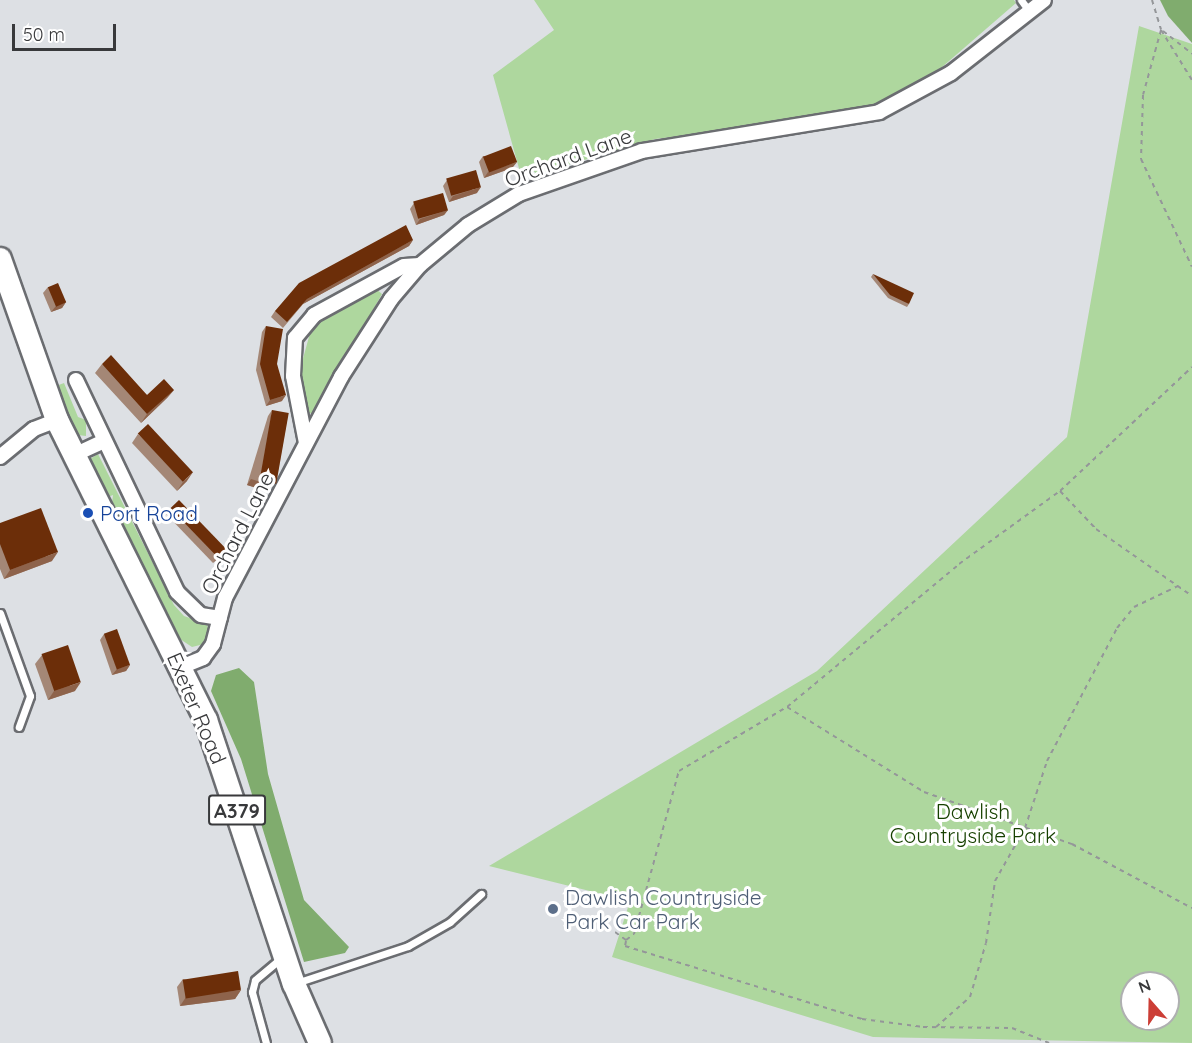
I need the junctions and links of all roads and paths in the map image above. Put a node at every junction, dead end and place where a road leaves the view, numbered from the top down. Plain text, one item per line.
1 (1044, 0) edge
2 (1152, 0) edge
3 (1025, 6) edge
4 (1161, 30) junction
5 (1192, 54) edge
6 (1192, 80) edge
7 (0, 259) edge
8 (420, 265) junction
9 (1192, 267) edge
10 (1192, 367) edge
11 (76, 380) dead end
12 (57, 420) junction
13 (104, 441) junction
14 (306, 443) junction
15 (74, 455) junction
16 (0, 457) edge
17 (1060, 491) junction
18 (1178, 586) junction
19 (1192, 596) edge
20 (0, 613) edge
21 (220, 618) junction
22 (181, 668) junction
23 (787, 707) junction
24 (19, 727) dead end
25 (1025, 828) junction
26 (481, 894) dead end
27 (1192, 908) edge
28 (615, 932) dead end
29 (626, 940) junction
30 (284, 955) junction
31 (294, 984) junction
32 (936, 1027) junction
33 (266, 1043) edge
34 (320, 1043) edge
35 (1049, 1043) edge

1 - 3 street, Orchard Lane
2 - 4 path
3 - 8 street, Orchard Lane
4 - 5 path
4 - 6 path
4 - 9 path
7 - 12 main road, A379
8 - 14 street, Orchard Lane
8 - 14 street
10 - 17 path
11 - 13 street
12 - 15 main road, Exeter Road / A379
12 - 16 street
13 - 15 street
13 - 21 street
14 - 21 street, Orchard Lane
15 - 22 main road, Exeter Road / A379
17 - 18 path
17 - 23 path
18 - 19 path
18 - 25 path
20 - 24 lane
21 - 22 street, Orchard Lane
22 - 30 main road, Exeter Road / A379
23 - 25 path
23 - 29 path
25 - 27 path
25 - 32 path
26 - 31 lane
28 - 29 path
29 - 32 path
30 - 31 main road, Exeter Road / A379
30 - 33 lane
31 - 34 main road, Exeter Road / A379
32 - 35 path

